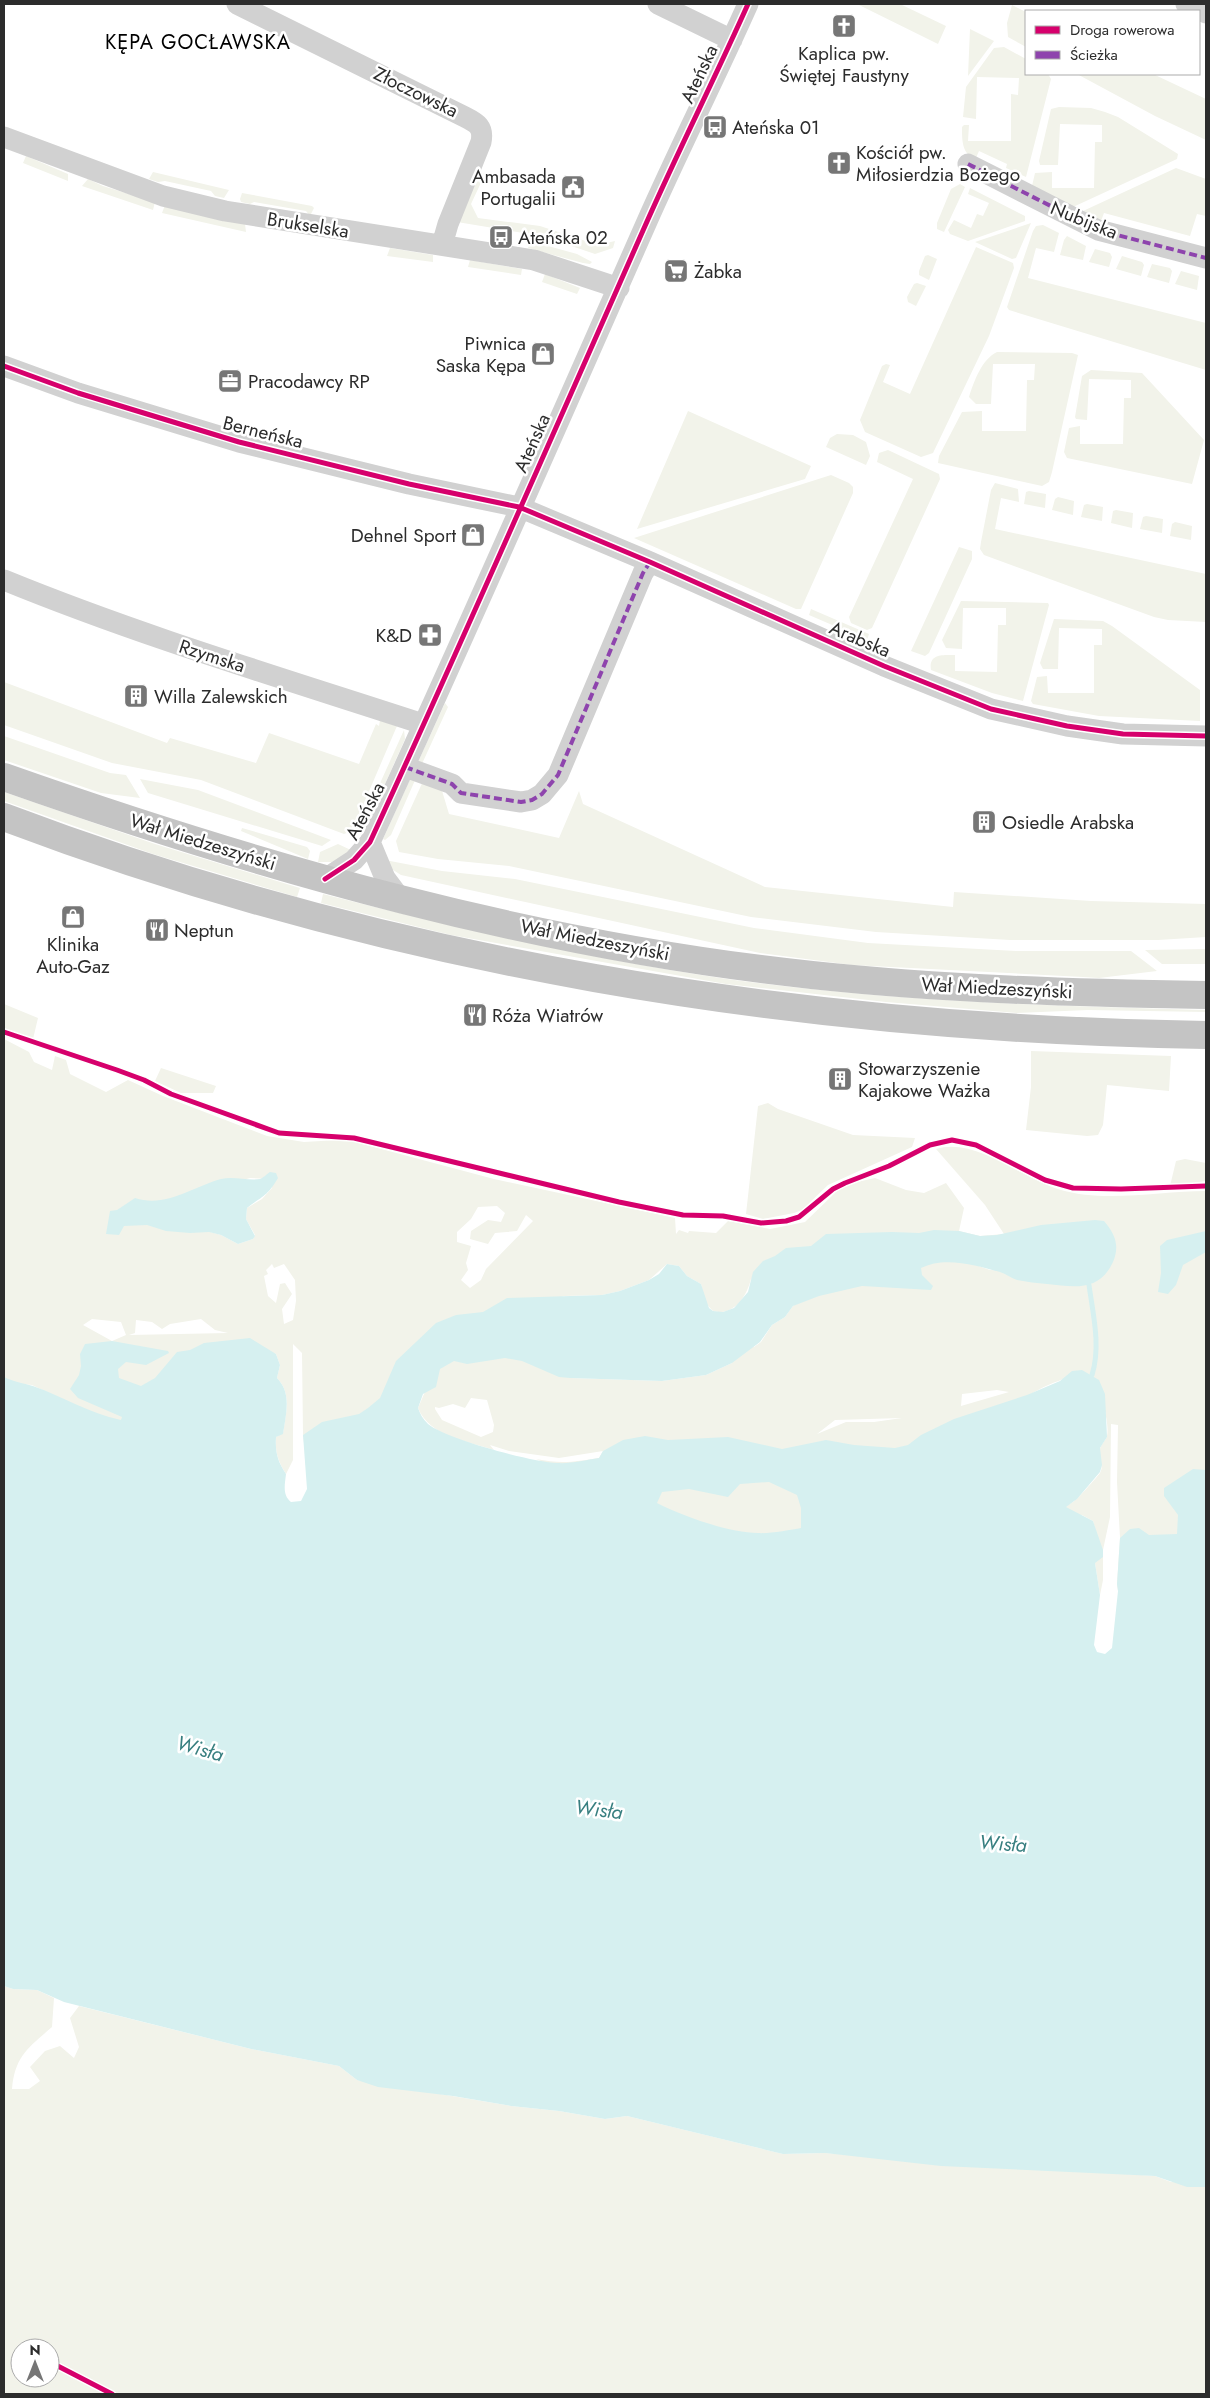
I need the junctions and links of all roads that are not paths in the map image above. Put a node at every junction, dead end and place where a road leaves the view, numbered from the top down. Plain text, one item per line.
1 (237, 4) edge
2 (658, 4) edge
3 (748, 4) edge
4 (1186, 4) edge
5 (1199, 10) edge
6 (732, 40) junction
7 (4, 137) edge
8 (968, 164) dead end
9 (442, 245) junction
10 (1206, 258) edge
11 (619, 288) junction
12 (4, 366) edge
13 (520, 507) junction
14 (650, 562) junction
15 (4, 580) edge
16 (423, 724) junction
17 (1206, 736) edge
18 (405, 767) junction
19 (4, 777) edge
20 (4, 817) edge
21 (370, 842) junction
22 (325, 879) junction
23 (400, 898) junction
24 (1206, 995) edge
25 (1206, 1035) edge

1 - 9 street, Złoczowska
2 - 6 street
3 - 6 street, Ateńska
4 - 5 street
6 - 11 street, Ateńska
7 - 9 street, Brukselska
8 - 10 street, Nubijska
9 - 11 street, Brukselska
11 - 13 street, Ateńska
12 - 13 street, Berneńska
13 - 14 street, Arabska
13 - 16 street, Ateńska
14 - 17 street, Arabska
14 - 18 street
15 - 16 street, Rzymska
16 - 18 street, Ateńska
18 - 21 street, Ateńska
19 - 22 main road, Wał Miedzeszyński
20 - 25 main road, Wał Miedzeszyński
21 - 22 street, Ateńska
21 - 23 street, Ateńska
22 - 23 main road, Wał Miedzeszyński
23 - 24 main road, Wał Miedzeszyński

